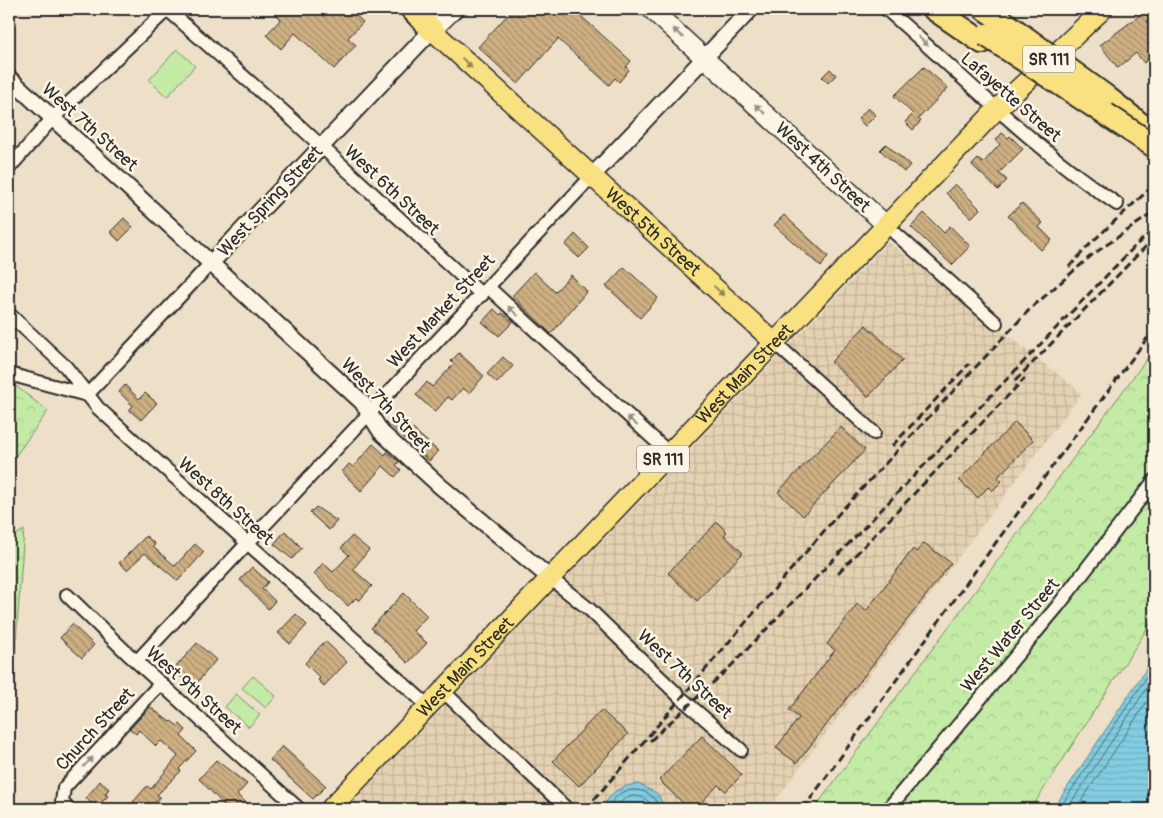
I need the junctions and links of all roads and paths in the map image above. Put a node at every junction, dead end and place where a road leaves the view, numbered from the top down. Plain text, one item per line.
1 (168, 9) edge
2 (412, 9) edge
3 (454, 9) edge
4 (651, 9) edge
5 (751, 9) edge
6 (886, 9) edge
7 (934, 9) edge
8 (949, 9) edge
9 (1103, 9) edge
10 (989, 27) edge
11 (432, 30) junction
12 (705, 58) junction
13 (9, 78) edge
14 (996, 110) junction
15 (52, 119) junction
16 (1154, 135) edge
17 (1154, 146) edge
18 (320, 147) junction
19 (1154, 150) edge
20 (9, 168) edge
21 (592, 176) junction
22 (1117, 204) dead end
23 (886, 225) junction
24 (211, 263) junction
25 (485, 292) junction
26 (9, 314) edge
27 (996, 323) dead end
28 (774, 342) junction
29 (9, 374) edge
30 (87, 395) junction
31 (370, 414) junction
32 (874, 433) dead end
33 (669, 453) junction
34 (1154, 481) edge
35 (248, 544) junction
36 (550, 578) junction
37 (67, 595) dead end
38 (137, 661) junction
39 (161, 683) junction
40 (443, 691) junction
41 (428, 706) junction
42 (741, 750) dead end
43 (65, 805) edge
44 (299, 809) edge
45 (330, 809) edge
46 (568, 809) edge
47 (888, 809) edge

1 - 15 street
1 - 18 street, West 6th Street
2 - 11 highway
3 - 11 main road, West Spring Street
12 -> 4 main road, West 4th Street
5 - 12 street, West Market Street
6 -> 14 street, Lafayette Street
7 - 10 highway
8 - 10 highway
9 - 14 main road, West Main Street / SR 111
10 - 16 highway, bridge
10 - 17 highway, bridge
10 - 19 highway
11 - 18 street, West Spring Street
11 -> 21 main road, West 5th Street
12 - 21 street, West Market Street
23 -> 12 main road, West 4th Street
13 - 15 street, West 7th Street
14 - 22 street, Lafayette Street
14 - 23 main road, West Main Street / SR 111
15 - 20 street
15 - 24 street, West 7th Street
18 - 24 street, West Spring Street
18 - 25 street, West 6th Street
21 - 25 street, West Market Street
21 -> 28 main road, West 5th Street
23 - 27 street, West 4th Street
23 - 28 main road, West Main Street / SR 111
24 - 30 street, West Spring Street
24 - 31 street, West 7th Street
25 - 31 street, West Market Street
33 -> 25 street, West 6th Street
26 - 30 street, West 8th Street
28 - 32 street, West 5th Street
28 - 33 main road, West Main Street / SR 111
29 - 30 street
30 - 35 street, West 8th Street
31 - 35 street, West Market Street
31 - 36 street, West 7th Street
33 - 36 main road, West Main Street / SR 111
34 - 47 street, West Water Street
35 - 38 street, West Market Street
35 - 41 street, West 8th Street
36 - 40 main road, West Main Street / SR 111
36 - 42 street, West 7th Street
37 - 38 street, West 9th Street
38 - 39 street, West 9th Street
43 -> 39 street, Church Street
39 - 44 street, West 9th Street
40 - 41 main road, West Main Street / SR 111
40 - 46 street
41 - 45 main road, West Main Street / SR 111

